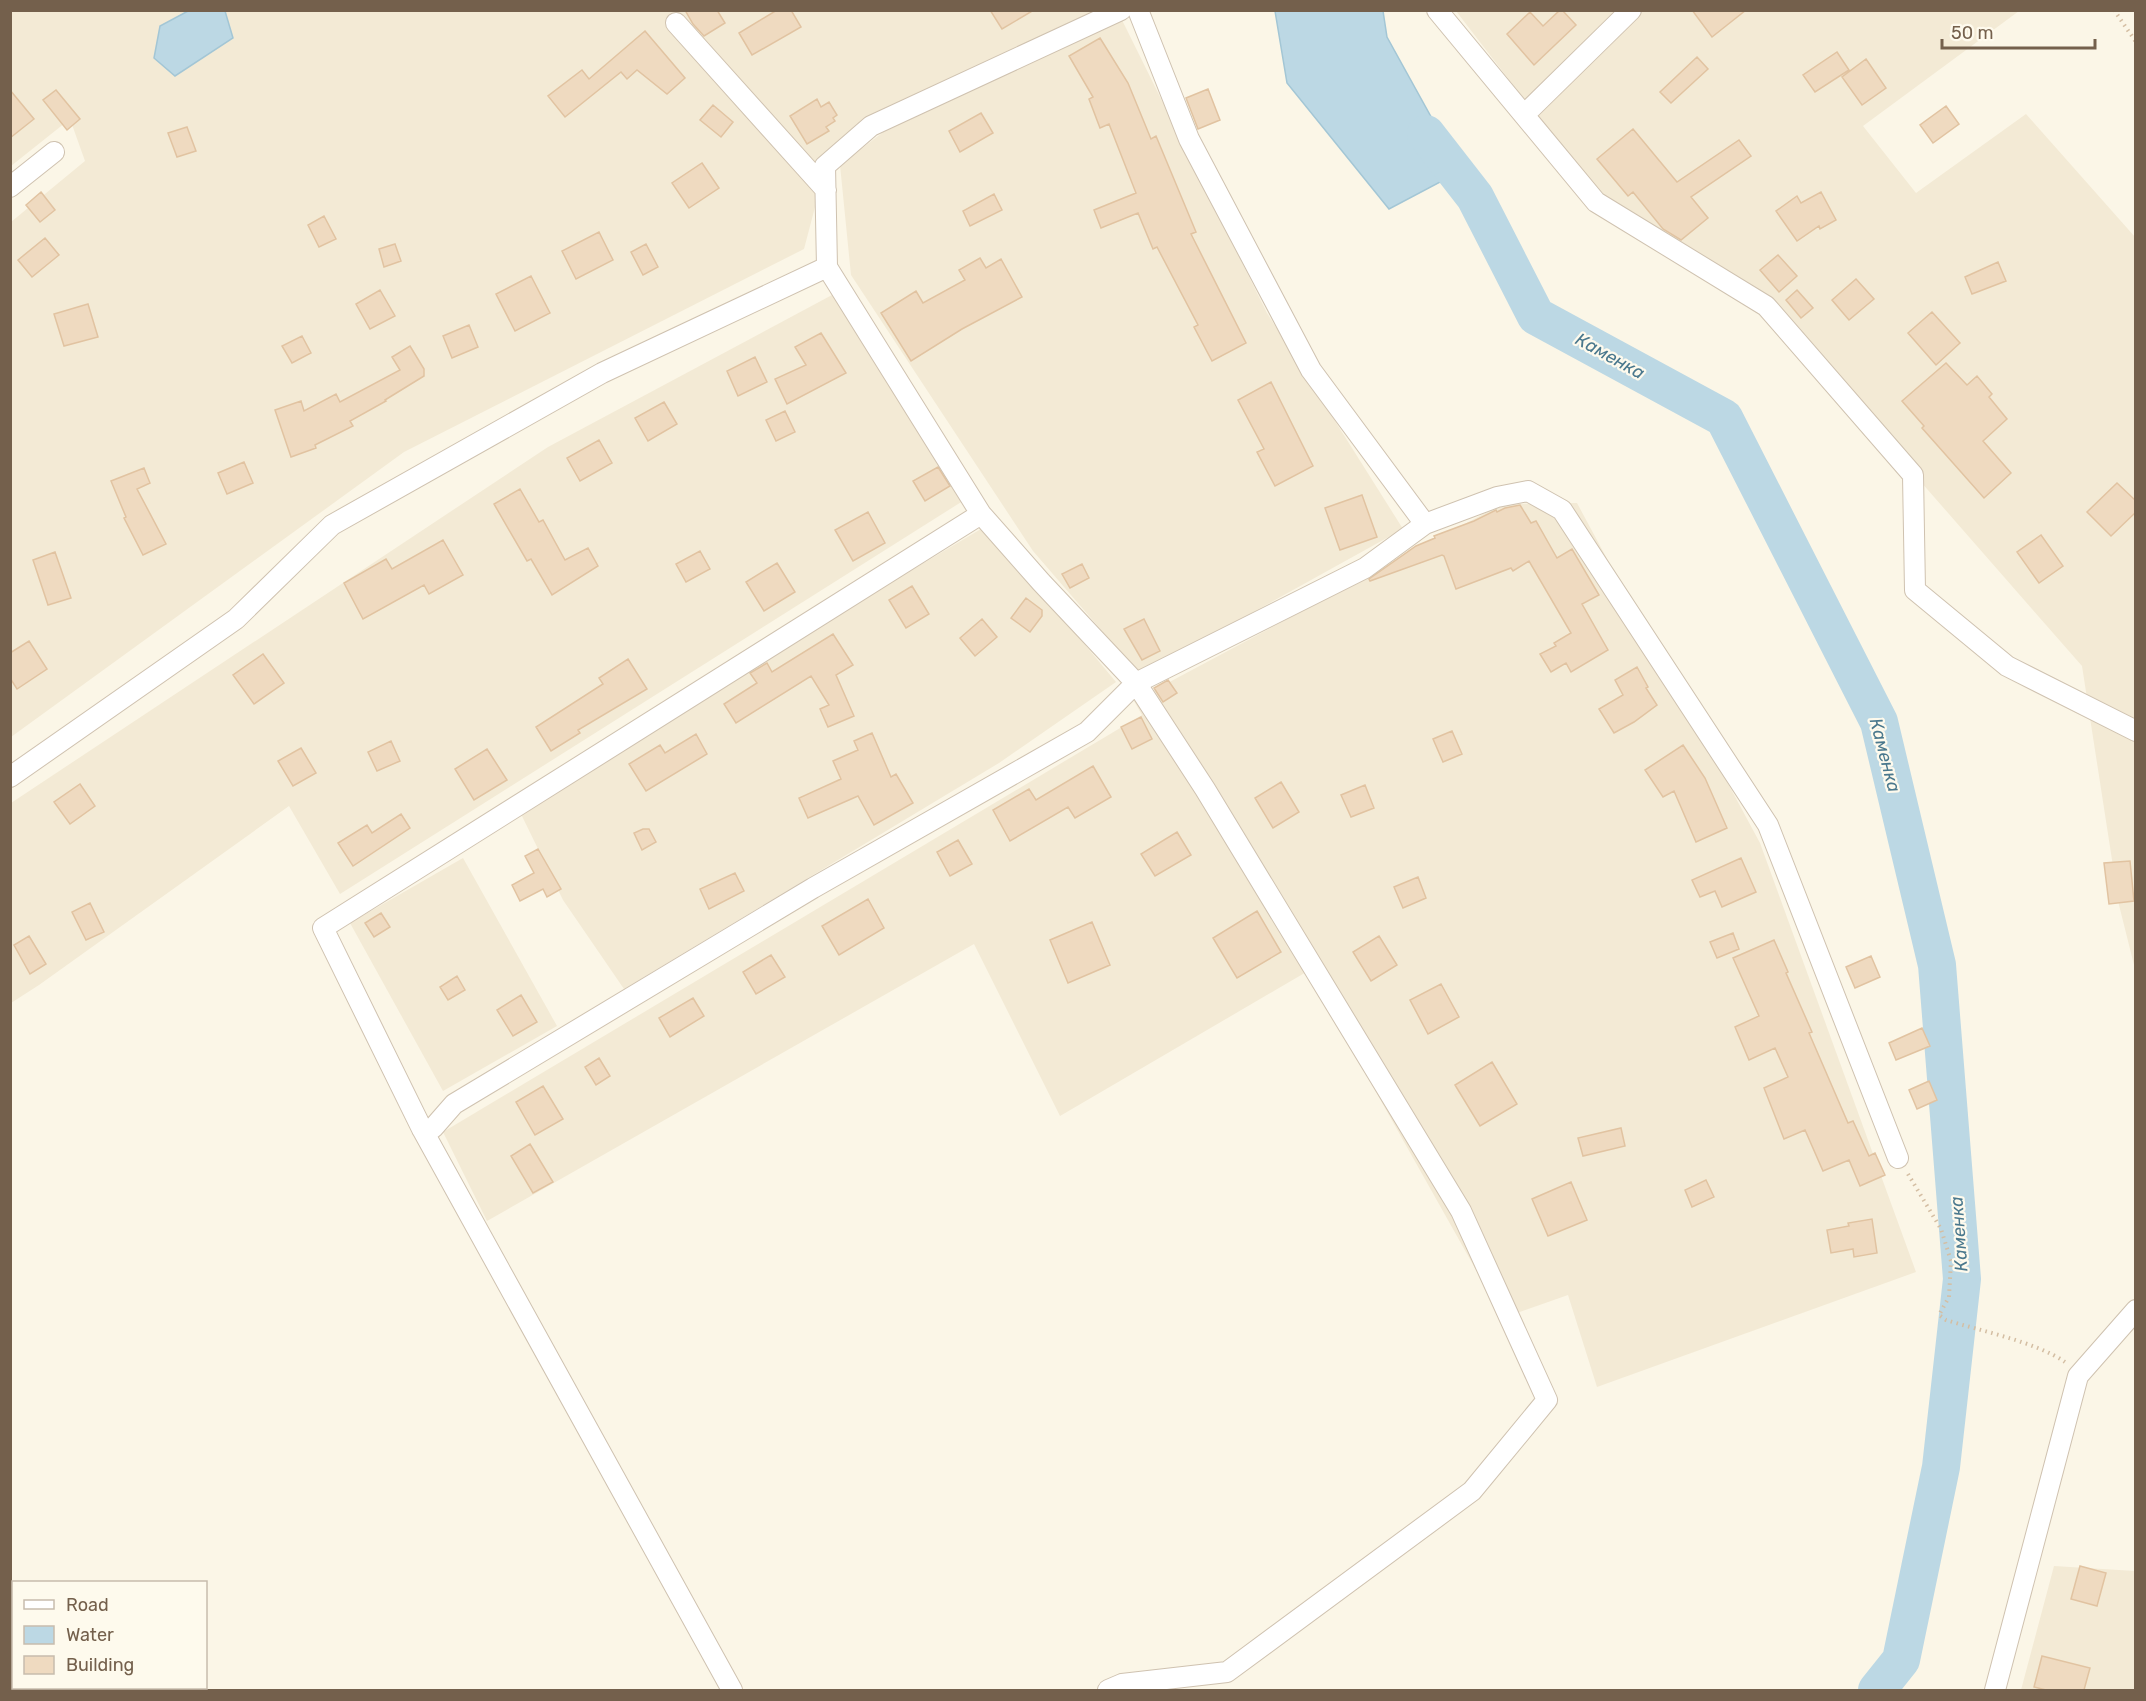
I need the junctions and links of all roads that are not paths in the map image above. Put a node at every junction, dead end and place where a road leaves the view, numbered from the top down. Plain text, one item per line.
1 (1121, 10) edge
2 (1437, 10) edge
3 (1631, 10) edge
4 (1139, 11) edge
5 (676, 23) dead end
6 (1524, 115) junction
7 (54, 152) dead end
8 (10, 187) edge
9 (826, 190) junction
10 (827, 267) junction
11 (981, 514) junction
12 (1425, 524) junction
13 (1137, 683) junction
14 (2136, 731) edge
15 (10, 777) edge
16 (422, 1129) junction
17 (1898, 1158) road end
18 (2136, 1310) edge
19 (732, 1690) edge
20 (1108, 1690) edge
21 (1995, 1690) edge

1 - 9 street
2 - 6 street
3 - 6 street
4 - 12 street
5 - 9 street
6 - 14 street
7 - 8 street
9 - 10 street
10 - 11 street
10 - 15 street
11 - 13 street
11 - 16 street
12 - 13 street
12 - 17 street
13 - 16 street
13 - 20 street
16 - 19 street
18 - 21 street

